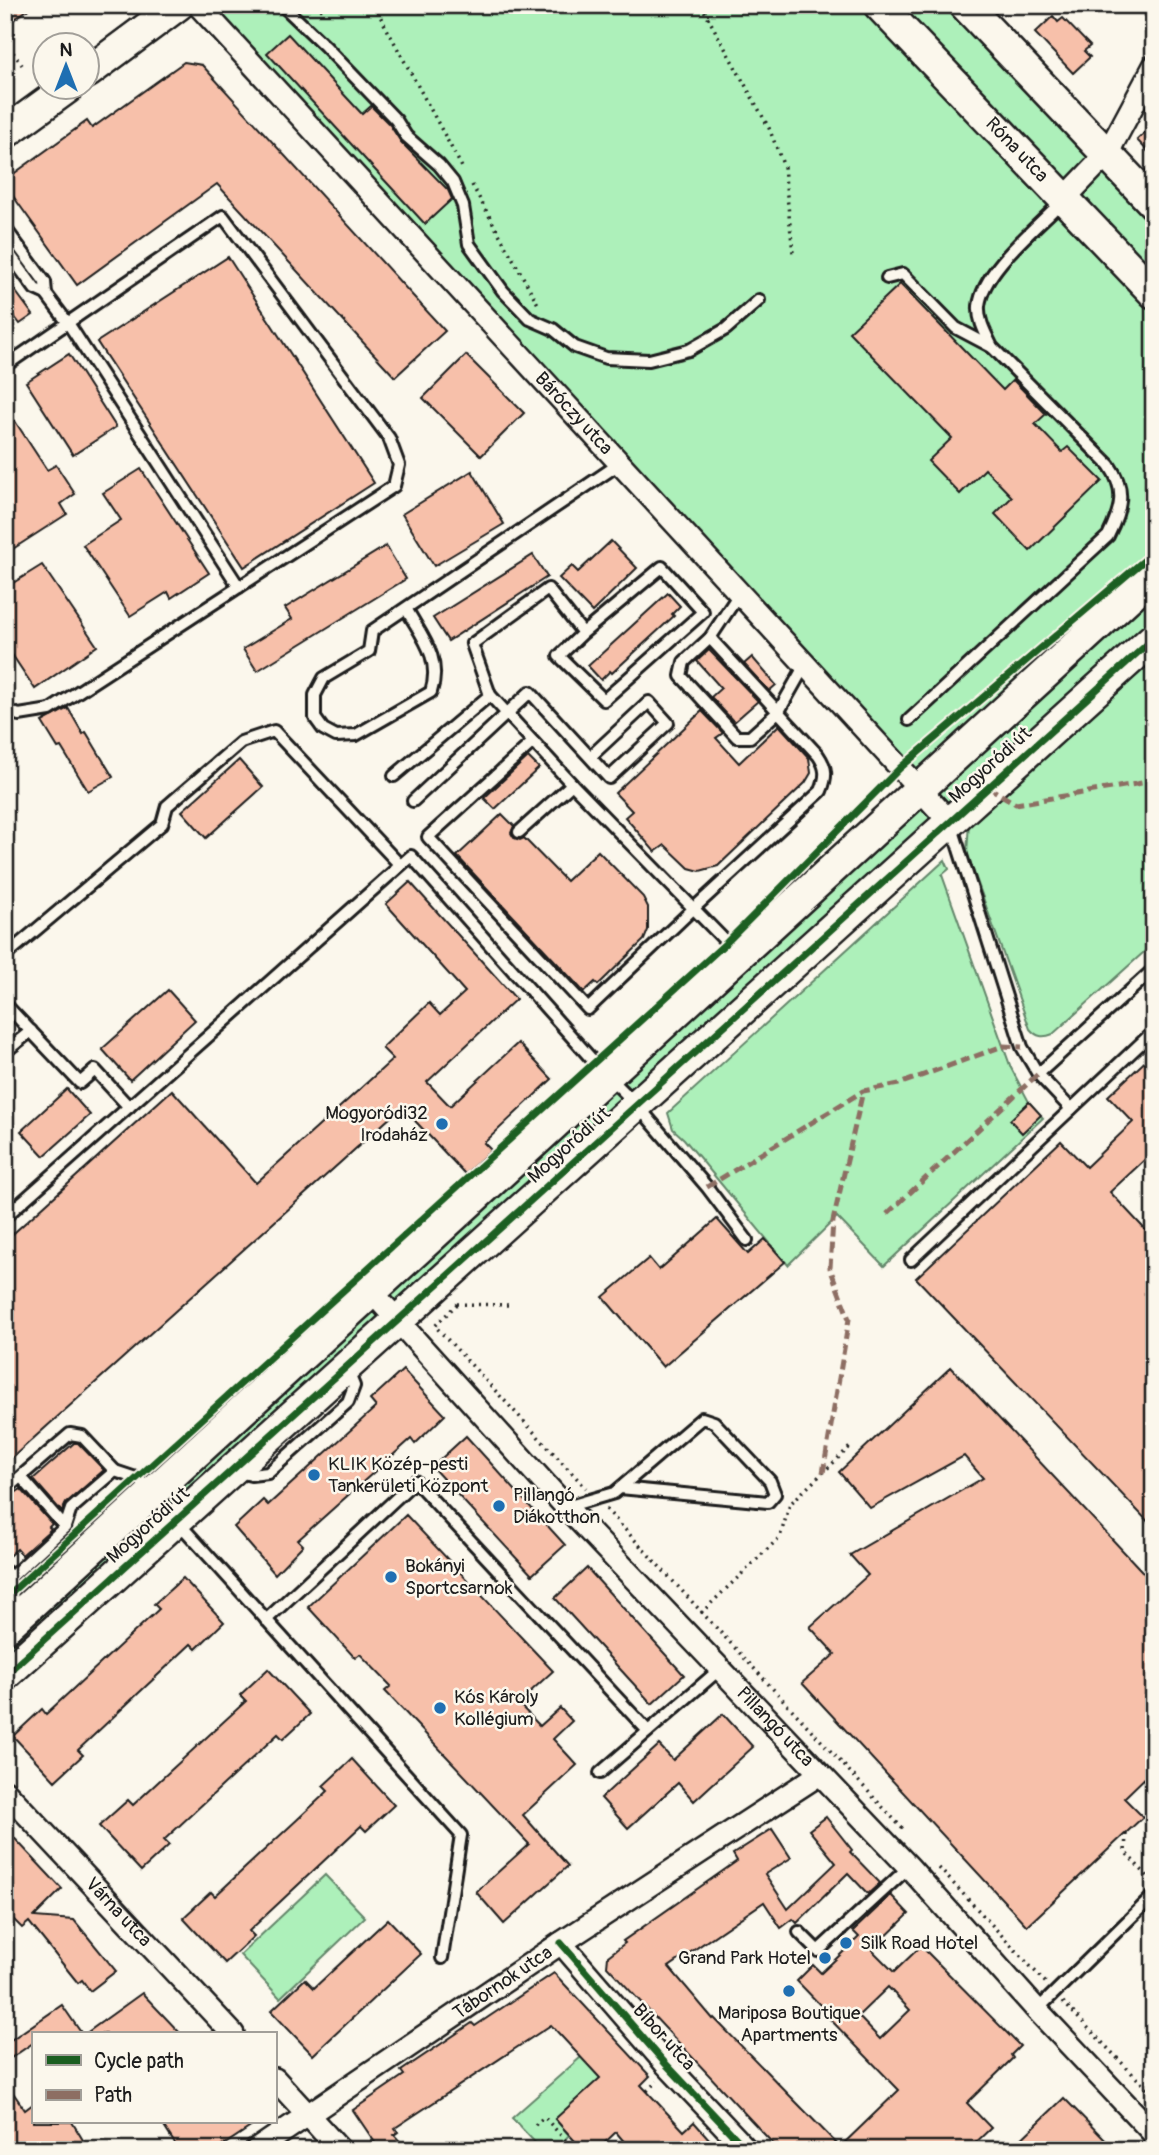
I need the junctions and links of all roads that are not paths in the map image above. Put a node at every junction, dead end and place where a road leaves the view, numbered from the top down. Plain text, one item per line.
1 (178, 5) edge
2 (198, 5) edge
3 (282, 5) edge
4 (879, 5) edge
5 (965, 5) edge
6 (102, 62) edge
7 (1154, 66) edge
8 (48, 102) edge
9 (5, 133) edge
10 (1107, 154) junction
11 (1063, 200) junction
12 (1154, 204) edge
13 (5, 228) edge
14 (5, 248) edge
15 (887, 278) dead end
16 (1154, 293) edge
17 (46, 294) junction
18 (759, 300) dead end
19 (68, 323) junction
20 (992, 347) junction
21 (5, 366) edge
22 (619, 464) junction
23 (1154, 574) edge
24 (239, 587) junction
25 (739, 594) junction
26 (407, 610) junction
27 (583, 633) junction
28 (710, 638) junction
29 (1154, 638) edge
30 (805, 665) junction
31 (489, 695) junction
32 (5, 710) edge
33 (779, 711) junction
34 (507, 714) junction
35 (909, 720) dead end
36 (533, 742) junction
37 (590, 757) junction
38 (394, 776) dead end
39 (572, 784) junction
40 (920, 789) junction
41 (412, 801) dead end
42 (950, 821) junction
43 (519, 832) dead end
44 (400, 865) junction
45 (692, 909) junction
46 (739, 955) junction
47 (5, 956) edge
48 (1154, 969) edge
49 (5, 1004) edge
50 (31, 1031) junction
51 (1154, 1031) edge
52 (5, 1052) edge
53 (1038, 1074) junction
54 (608, 1075) junction
55 (636, 1105) junction
56 (129, 1107) junction
57 (1071, 1109) junction
58 (5, 1217) edge
59 (747, 1240) dead end
60 (911, 1260) dead end
61 (372, 1292) junction
62 (397, 1321) junction
63 (115, 1471) junction
64 (21, 1476) junction
65 (620, 1488) junction
66 (5, 1490) edge
67 (153, 1493) junction
68 (566, 1507) junction
69 (176, 1521) junction
70 (65, 1527) junction
71 (8, 1574) edge
72 (266, 1620) junction
73 (10, 1624) edge
74 (720, 1669) junction
75 (5, 1675) edge
76 (648, 1731) junction
77 (600, 1773) dead end
78 (820, 1774) junction
79 (5, 1791) edge
80 (909, 1867) junction
81 (1154, 1895) edge
82 (799, 1932) dead end
83 (561, 1943) junction
84 (442, 1958) dead end
85 (1037, 2010) junction
86 (231, 2032) edge
87 (276, 2080) edge
88 (308, 2115) junction
89 (1154, 2134) edge
90 (256, 2150) edge
91 (340, 2150) edge
92 (747, 2150) edge

1 - 6 street
2 - 22 street, Báróczy utca
3 - 18 lane
4 - 11 street, Róna utca
5 - 10 street
7 - 10 street
8 - 9 street
10 - 11 street
10 - 12 street
11 - 16 street, Róna utca
11 - 20 lane
13 - 17 lane
14 - 17 lane
15 - 20 lane
17 - 19 lane
19 - 21 lane
19 - 24 lane
19 - 24 lane
20 - 35 lane
22 - 25 street, Báróczy utca
22 - 26 lane
23 - 40 street, Mogyoródi út
24 - 32 lane
25 - 28 lane
25 - 30 street, Báróczy utca
26 - 26 lane
27 - 27 lane
27 - 31 lane
28 - 33 lane
28 - 33 lane
29 - 42 street, Mogyoródi út
30 - 33 lane
30 - 40 street, Báróczy utca
31 - 34 lane
31 - 38 lane
33 - 45 lane
34 - 36 lane
34 - 37 lane
34 - 41 lane
36 - 39 lane
36 - 45 lane
37 - 37 lane
39 - 43 lane
39 - 45 lane
40 - 42 street, Báróczy utca
40 - 46 street, Mogyoródi út
42 - 53 lane
42 - 55 street, Mogyoródi út
44 - 47 lane
44 - 54 lane
44 - 56 lane
45 - 46 lane
46 - 54 street, Mogyoródi út
48 - 53 lane
49 - 50 lane
50 - 52 lane
50 - 56 lane
51 - 57 lane
53 - 57 lane
54 - 55 lane
54 - 61 street, Mogyoródi út
55 - 59 lane
55 - 62 street, Mogyoródi út
56 - 58 lane
57 - 60 lane
61 - 62 street
61 - 67 street, Mogyoródi út
62 - 68 street, Pillangó utca
62 - 69 street, Mogyoródi út
63 - 64 lane
63 - 67 lane
63 - 70 lane
64 - 66 lane
64 - 70 lane
65 - 65 lane
65 - 68 lane
67 - 69 lane
67 - 73 street, Mogyoródi út
68 - 74 street, Pillangó utca
69 - 72 lane
69 - 75 street, Mogyoródi út
70 - 71 lane
71 - 73 lane
72 - 76 lane
72 - 84 lane
74 - 76 lane
74 - 78 street, Pillangó utca
76 - 77 lane
78 - 80 street, Pillangó utca
78 - 83 street, Tábornok utca
79 - 86 street, Várna utca
80 - 82 lane
80 - 85 street, Pillangó utca
81 - 85 lane
83 - 88 street, Tábornok utca
83 - 92 street, Bíbor utca
85 - 89 street, Pillangó utca
87 - 88 street
88 - 90 street, Tábornok utca
88 - 91 street

